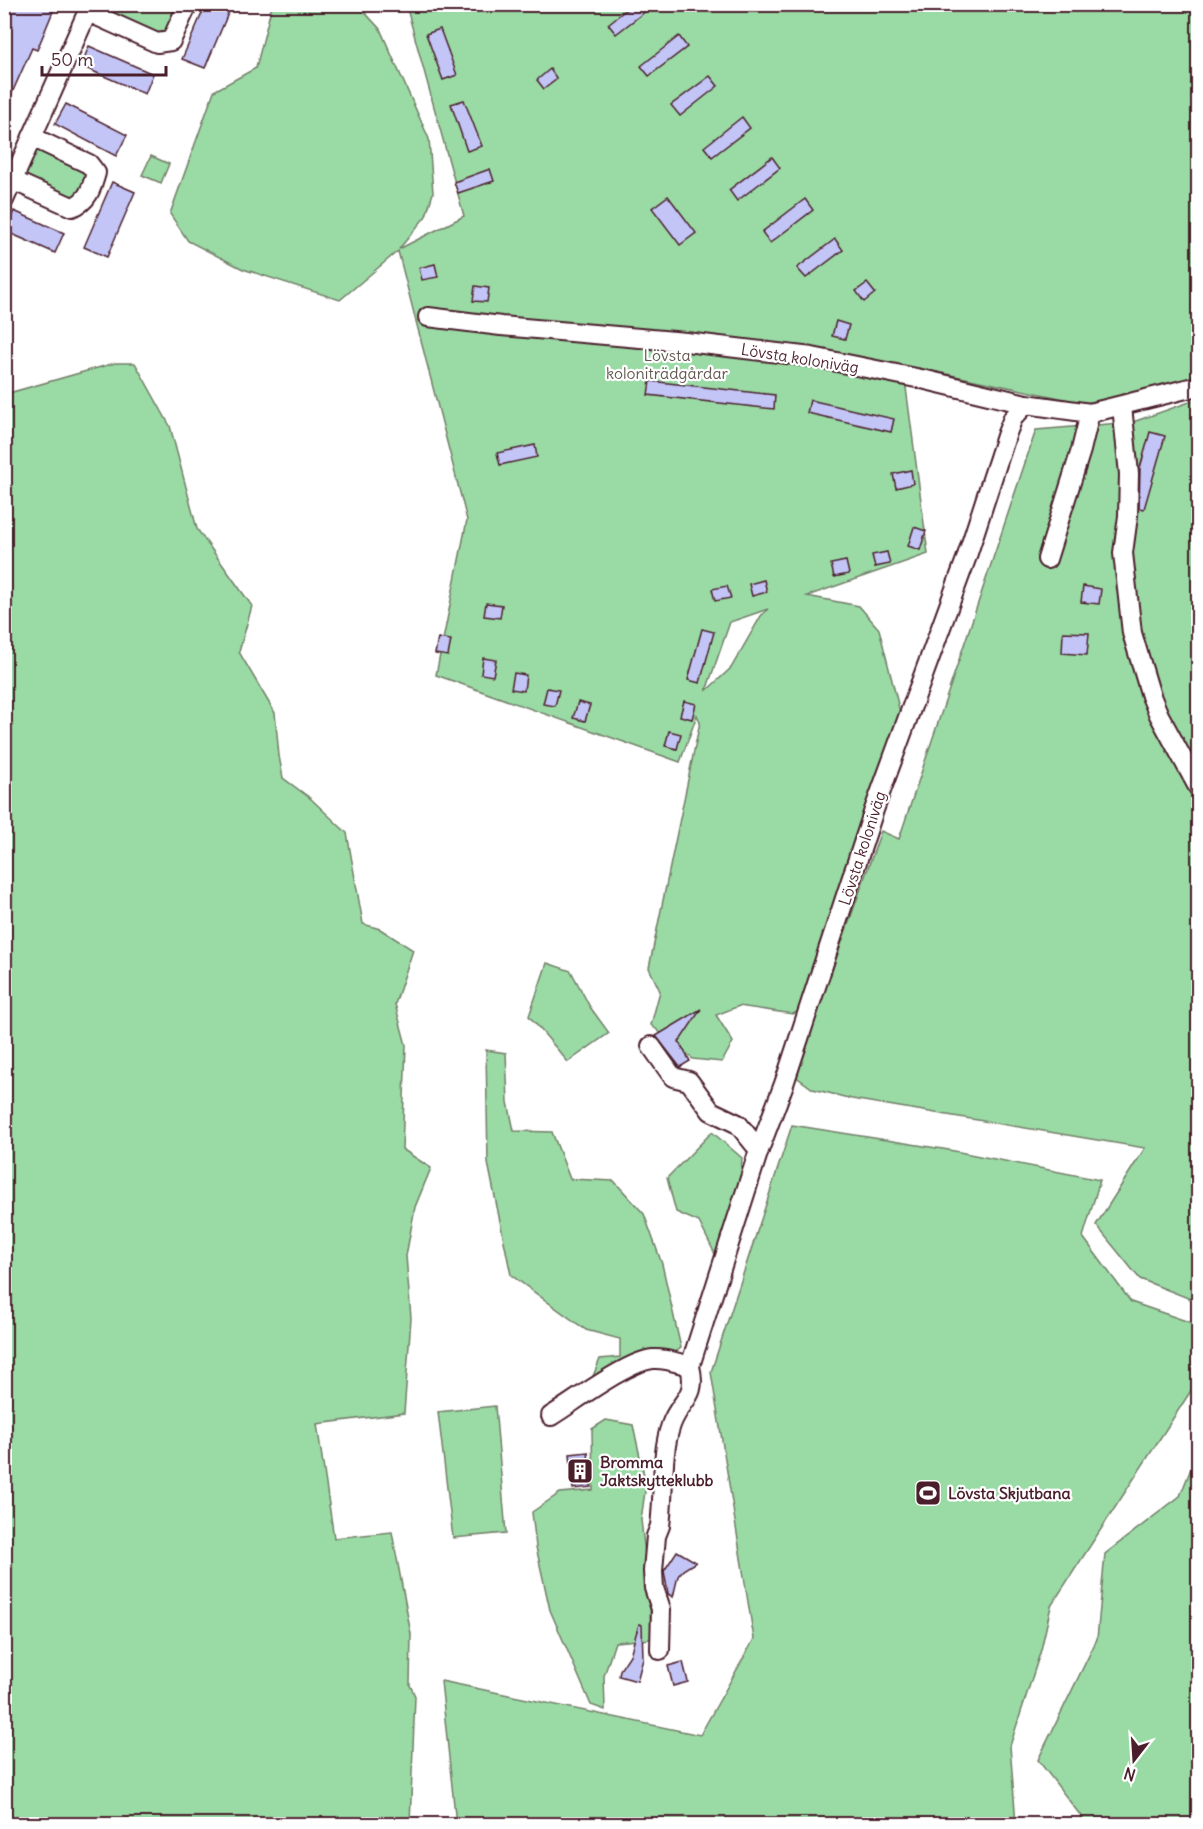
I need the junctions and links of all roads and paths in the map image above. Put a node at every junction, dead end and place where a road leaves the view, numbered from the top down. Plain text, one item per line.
1 (188, 4) edge
2 (90, 8) edge
3 (33, 137) junction
4 (12, 180) junction
5 (4, 200) edge
6 (428, 317) dead end
7 (1198, 386) edge
8 (1026, 404) junction
9 (1122, 406) junction
10 (1090, 413) junction
11 (1047, 559) dead end
12 (938, 636) junction
13 (943, 654) dead end
14 (1198, 787) edge
15 (651, 1046) dead end
16 (759, 1150) junction
17 (690, 1366) junction
18 (550, 1416) dead end
19 (660, 1650) dead end

1 - 2 street
2 - 3 street
3 - 4 street
3 - 4 street
4 - 5 street
6 - 8 street, Lövsta koloniväg
7 - 9 street, Lövsta koloniväg
8 - 10 street, Lövsta koloniväg
8 - 12 street, Lövsta koloniväg
9 - 10 street, Lövsta koloniväg
9 - 14 street
10 - 11 street
12 - 13 street
12 - 16 street, Lövsta koloniväg
15 - 16 street
16 - 17 street, Lövsta koloniväg
17 - 18 street
17 - 19 street, Lövsta koloniväg

